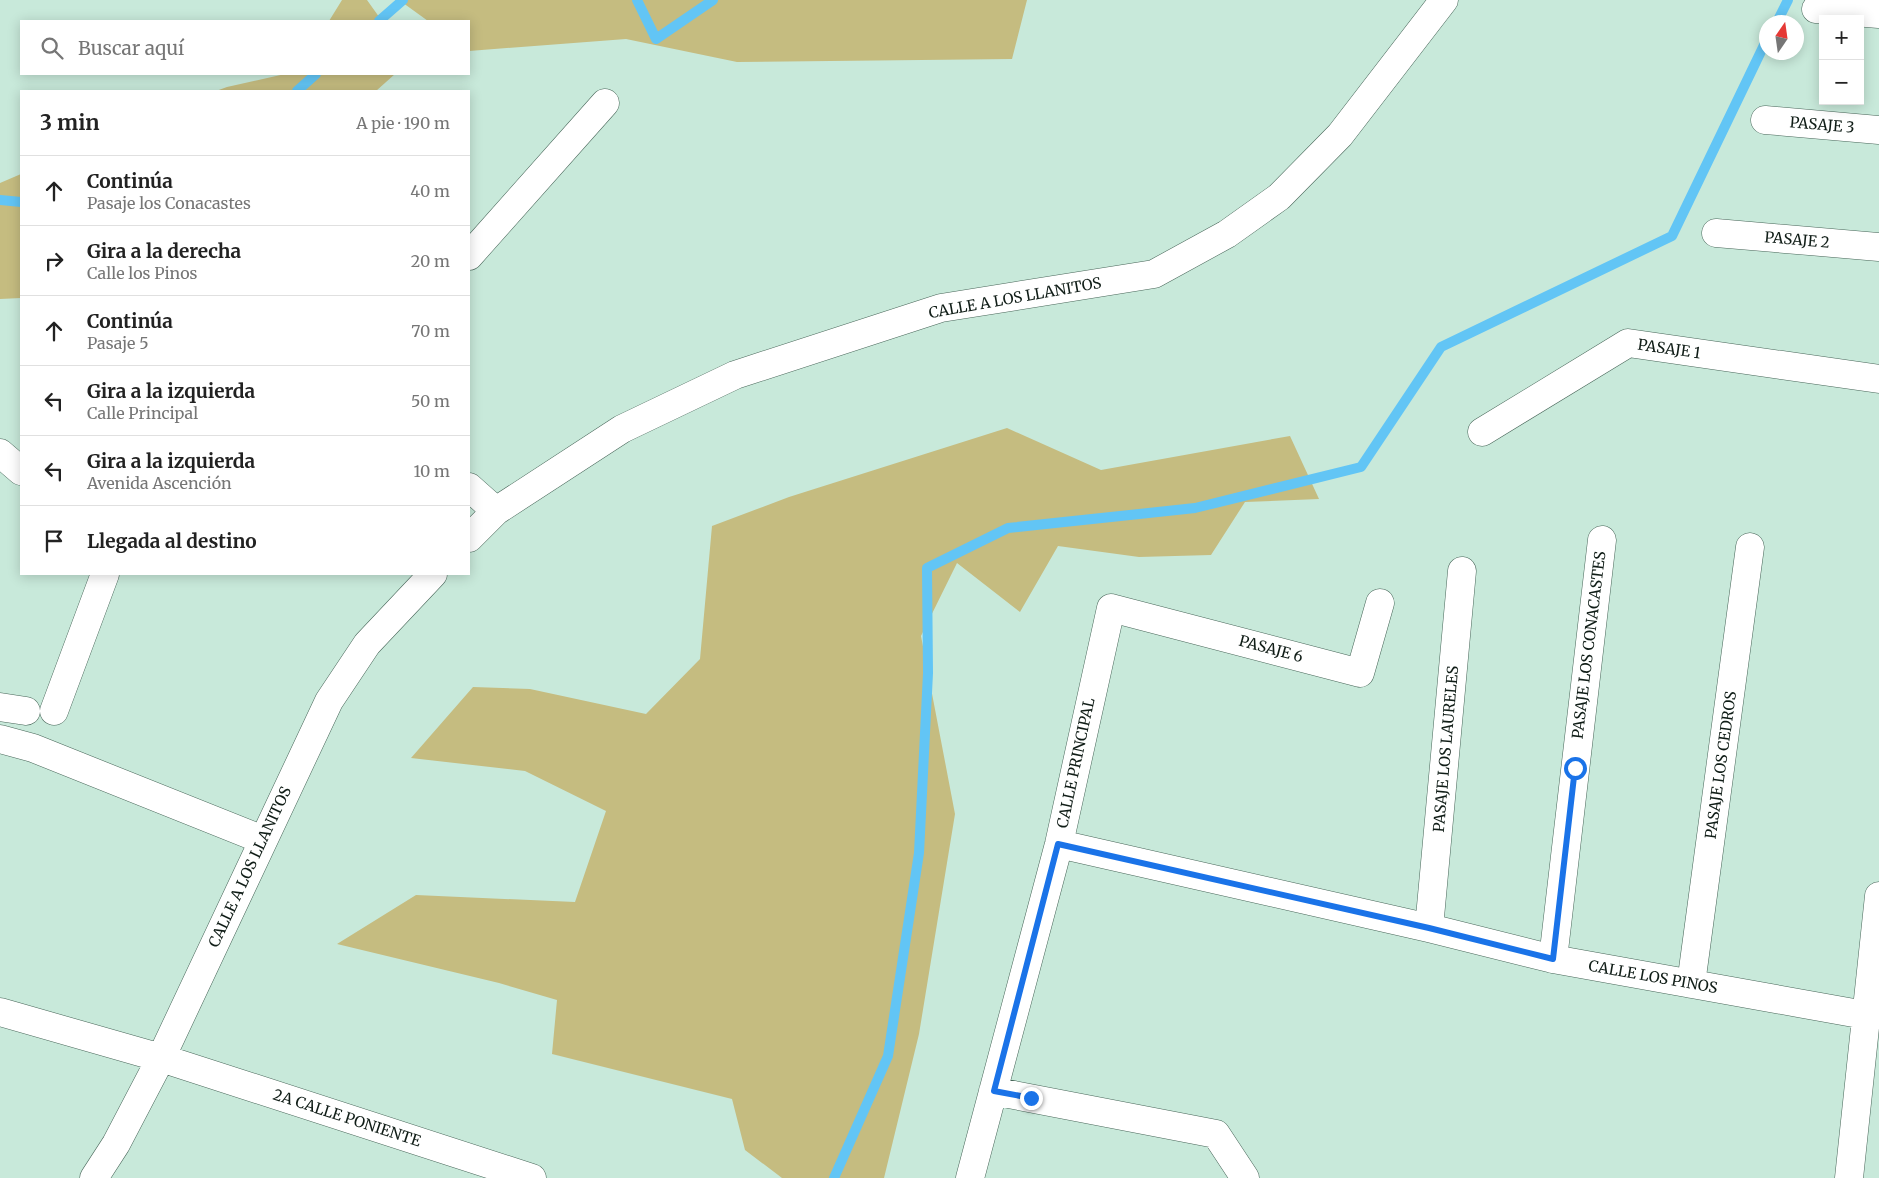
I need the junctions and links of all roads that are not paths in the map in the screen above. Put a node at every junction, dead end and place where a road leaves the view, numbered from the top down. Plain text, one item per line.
1 (1444, 0) edge
2 (1816, 9) dead end
3 (1879, 14) edge
4 (605, 103) dead end
5 (1766, 120) dead end
6 (1879, 130) edge
7 (1716, 233) dead end
8 (1879, 247) edge
9 (470, 255) edge
10 (1879, 379) edge
11 (1482, 432) dead end
12 (0, 453) edge
13 (20, 469) edge
14 (470, 488) edge
15 (496, 511) junction
16 (470, 537) edge
17 (1602, 540) dead end
18 (1750, 547) dead end
19 (1462, 571) dead end
20 (105, 575) edge
21 (431, 575) edge
22 (1380, 603) dead end
23 (1111, 608) joint
24 (54, 712) dead end
25 (0, 739) edge
26 (262, 840) junction
27 (1058, 844) junction
28 (1879, 896) edge
29 (1429, 928) junction
30 (1553, 959) junction
31 (1691, 984) junction
32 (0, 1012) edge
33 (1872, 1015) edge
34 (161, 1058) junction
35 (994, 1091) junction
36 (94, 1178) edge
37 (532, 1178) edge
38 (970, 1178) edge
39 (1245, 1178) edge
40 (1849, 1178) edge

1 - 15 street, CALLE A LOS LLANITOS
2 - 3 street
4 - 9 street
5 - 6 street, PASAJE 3
7 - 8 street, PASAJE 2
10 - 11 street, PASAJE 1
12 - 13 street
14 - 15 street
15 - 16 street, CALLE A LOS LLANITOS
17 - 30 street, PASAJE LOS CONACASTES
18 - 31 street, PASAJE LOS CEDROS
19 - 29 street, PASAJE LOS LAURELES
20 - 24 street
21 - 26 street, CALLE A LOS LLANITOS
22 - 23 street, PASAJE 6
23 - 27 street, CALLE PRINCIPAL
25 - 26 street
26 - 34 street, CALLE A LOS LLANITOS
27 - 29 street, CALLE LOS PINOS
27 - 35 street, CALLE PRINCIPAL
28 - 33 street
29 - 30 street, CALLE LOS PINOS
30 - 31 street, CALLE LOS PINOS
31 - 33 street, CALLE LOS PINOS
32 - 34 street, 2A CALLE PONIENTE
33 - 40 street
34 - 36 street, CALLE A LOS LLANITOS
34 - 37 street, 2A CALLE PONIENTE
35 - 38 street, CALLE PRINCIPAL
35 - 39 street

